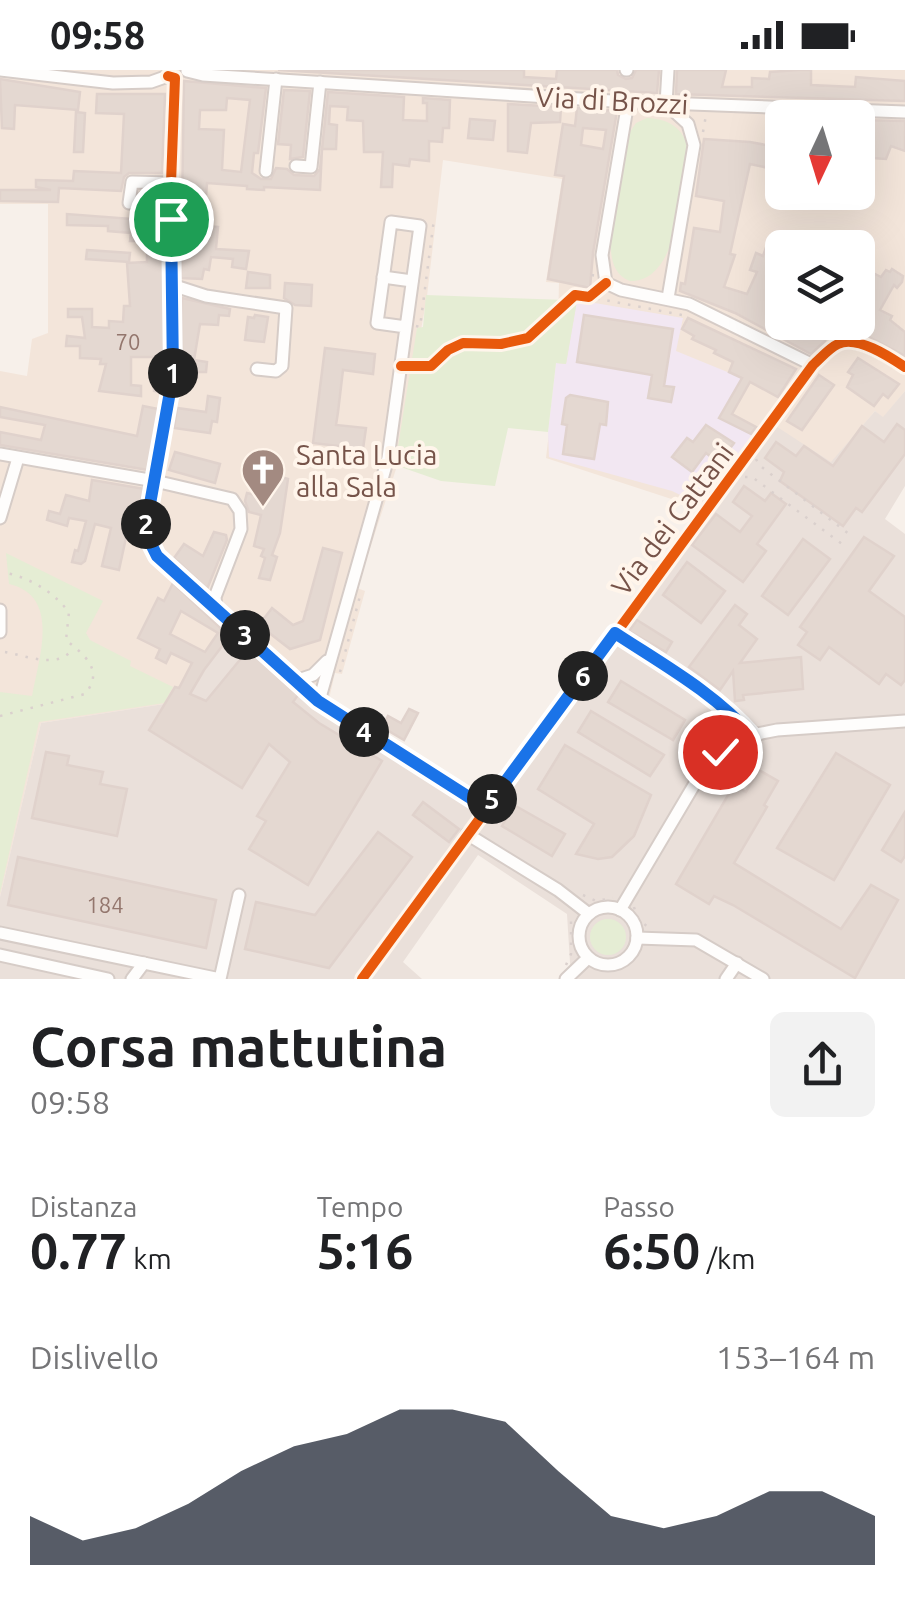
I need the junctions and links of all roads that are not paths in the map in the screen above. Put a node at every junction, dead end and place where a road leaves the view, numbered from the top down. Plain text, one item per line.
1 (0, 70) edge
2 (187, 70) edge
3 (668, 70) edge
4 (170, 75) edge
5 (276, 79) junction
6 (320, 82) junction
7 (628, 102) junction
8 (666, 104) junction
9 (905, 112) edge
10 (296, 166) dead end
11 (266, 172) dead end
12 (171, 183) junction
13 (129, 203) dead end
14 (384, 276) junction
15 (412, 281) junction
16 (172, 285) junction
17 (668, 298) junction
18 (411, 327) junction
19 (813, 365) junction
20 (904, 365) edge
21 (257, 370) dead end
22 (0, 454) edge
23 (18, 458) junction
24 (154, 481) junction
25 (0, 518) edge
26 (212, 600) junction
27 (0, 610) edge
28 (0, 632) edge
29 (615, 633) junction
30 (333, 654) junction
31 (295, 681) junction
32 (318, 701) junction
33 (905, 722) edge
34 (752, 736) junction
35 (486, 808) junction
36 (467, 834) junction
37 (239, 894) dead end
38 (620, 910) junction
39 (590, 914) junction
40 (0, 932) edge
41 (24, 938) junction
42 (637, 938) junction
43 (40, 941) junction
44 (4, 956) edge
45 (588, 958) junction
46 (144, 963) junction
47 (737, 963) junction
48 (45, 965) junction
49 (164, 973) edge
50 (564, 975) edge
51 (108, 979) edge
52 (132, 979) edge
53 (220, 979) edge
54 (362, 979) edge
55 (726, 979) edge
56 (763, 979) edge

1 - 4 street, Via di Brozzi
2 - 4 street, Via di Brozzi
2 - 5 street, Via di Brozzi
3 - 8 street
4 - 12 street
5 - 6 street, Via di Brozzi
5 - 11 street
6 - 7 street, Via di Brozzi
6 - 10 street
7 - 8 street, Via di Brozzi
7 - 17 street
8 - 9 street, Via di Brozzi
8 - 17 street
12 - 13 street
12 - 16 street
14 - 15 street
14 - 15 street
14 - 18 street
15 - 18 street
16 - 21 street
16 - 24 street
17 - 19 street
18 - 30 street
19 - 20 street, Via dei Cattani
19 - 29 street, Via dei Cattani
22 - 23 street
23 - 24 street
23 - 25 street
24 - 26 street
24 - 26 street
26 - 31 street
27 - 28 street
29 - 34 street, Via dei Cattani
29 - 35 street, Via dei Cattani
30 - 31 street
30 - 32 street
31 - 32 street
32 - 35 street
33 - 34 street
34 - 38 street
35 - 36 street, Via dei Cattani
36 - 39 street
36 - 54 street, Via dei Cattani
37 - 53 street
38 - 39 street
38 - 42 street
39 - 45 street
40 - 41 street
41 - 43 street
41 - 44 street
42 - 45 street
42 - 47 street
43 - 46 street
43 - 48 street
44 - 48 street
45 - 50 street
46 - 49 street
46 - 52 street
47 - 55 street
47 - 56 street
48 - 51 street
49 - 53 street

